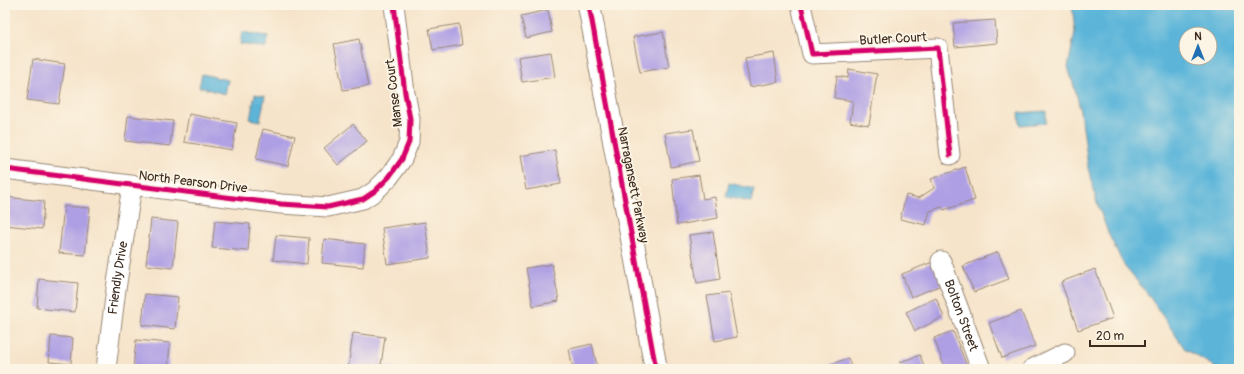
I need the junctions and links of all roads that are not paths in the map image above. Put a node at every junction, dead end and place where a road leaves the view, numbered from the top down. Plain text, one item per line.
1 (394, 5) edge
2 (589, 5) edge
3 (801, 5) edge
4 (950, 155) dead end
5 (5, 169) edge
6 (132, 186) junction
7 (375, 191) joint
8 (941, 261) dead end
9 (1065, 353) dead end
10 (106, 369) edge
11 (656, 369) edge
12 (981, 369) edge
13 (1034, 369) edge

1 - 7 street, Manse Court
2 - 11 street, Narragansett Parkway
3 - 4 street, Butler Court
5 - 6 street, North Pearson Drive
6 - 7 street, North Pearson Drive
6 - 10 street, Friendly Drive
8 - 12 street, Bolton Street
9 - 13 street

